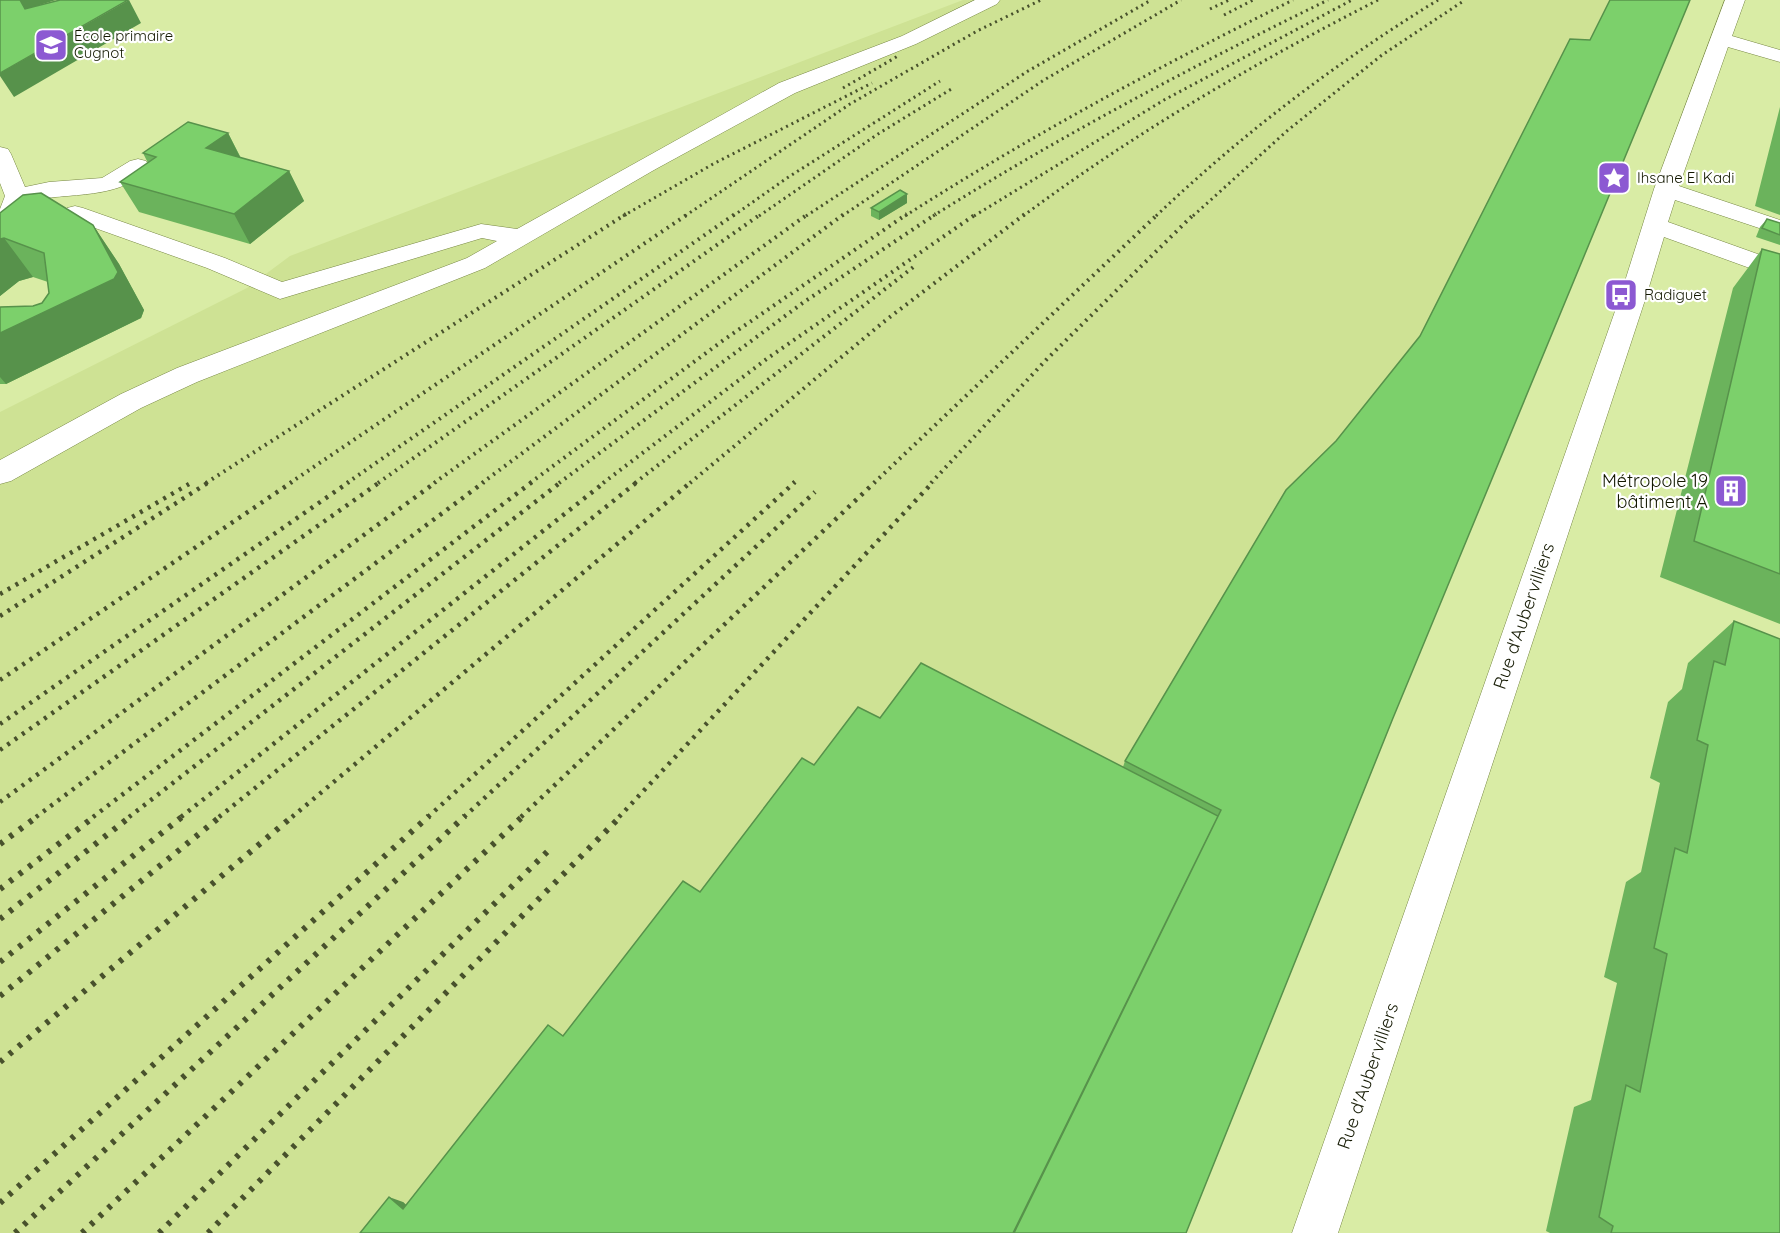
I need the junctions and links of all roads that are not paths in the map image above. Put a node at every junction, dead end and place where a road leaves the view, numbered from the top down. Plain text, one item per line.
1 (990, 0) edge
2 (1735, 0) edge
3 (1722, 35) junction
4 (1780, 47) edge
5 (1780, 56) edge
6 (0, 154) edge
7 (138, 166) edge
8 (1666, 189) junction
9 (17, 196) junction
10 (75, 213) edge
11 (1655, 225) junction
12 (0, 228) edge
13 (1780, 228) edge
14 (520, 237) junction
15 (1780, 271) edge
16 (0, 473) edge
17 (1315, 1233) edge

1 - 14 street
2 - 3 street, Rue d'Aubervilliers
3 - 4 street
3 - 5 street
3 - 8 street, Rue d'Aubervilliers
6 - 9 street
7 - 9 street
8 - 11 street, Rue d'Aubervilliers
8 - 13 street
9 - 12 street
10 - 14 street
11 - 15 street
11 - 17 street, Rue d'Aubervilliers
14 - 16 street

